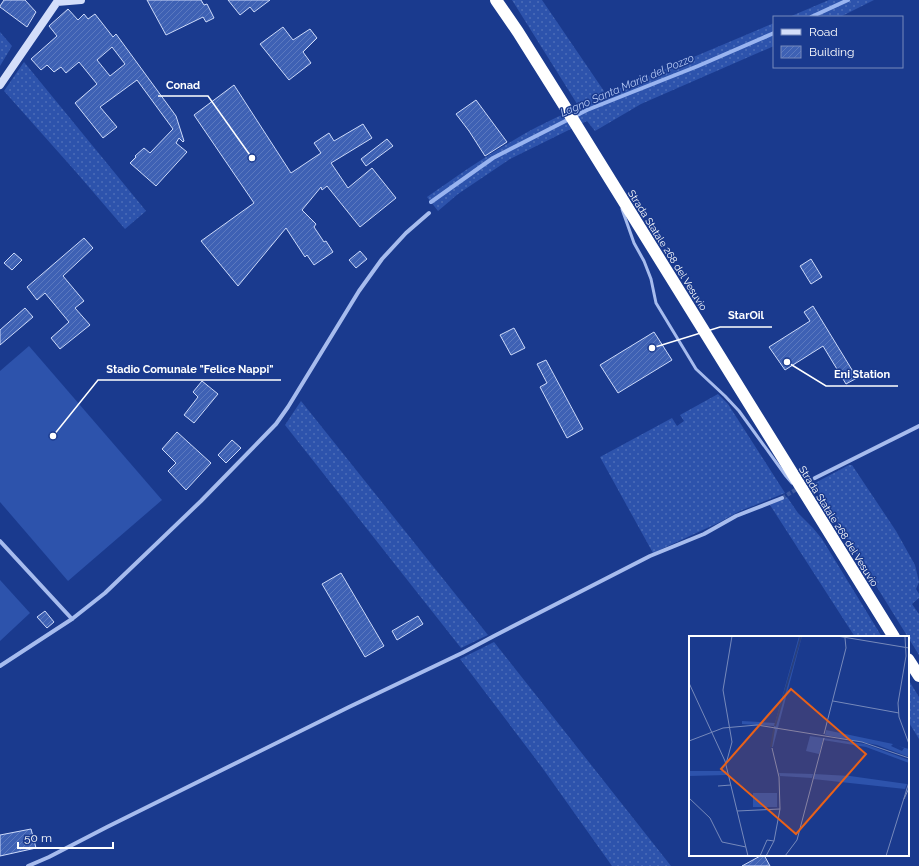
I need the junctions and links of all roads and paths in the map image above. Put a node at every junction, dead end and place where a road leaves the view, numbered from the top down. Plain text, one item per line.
1 (81, 0) edge
2 (496, 0) edge
3 (57, 1) edge
4 (0, 85) edge
5 (612, 183) junction
6 (429, 213) dead end
7 (919, 426) edge
8 (815, 478) tunnel mouth
9 (782, 498) tunnel mouth
10 (811, 502) junction
11 (0, 541) edge
12 (72, 619) junction
13 (893, 636) edge
14 (909, 661) edge
15 (0, 666) edge
16 (919, 676) edge
17 (28, 866) edge

1 - 3 street
2 - 5 highway, Strada Statale 268 del Vesuvio
3 - 4 street
5 - 10 highway, Strada Statale 268 del Vesuvio
5 - 10 lane
6 - 12 street
7 - 8 street
9 - 17 street
10 - 13 highway, Strada Statale 268 del Vesuvio
11 - 12 street
12 - 15 street
14 - 16 highway

